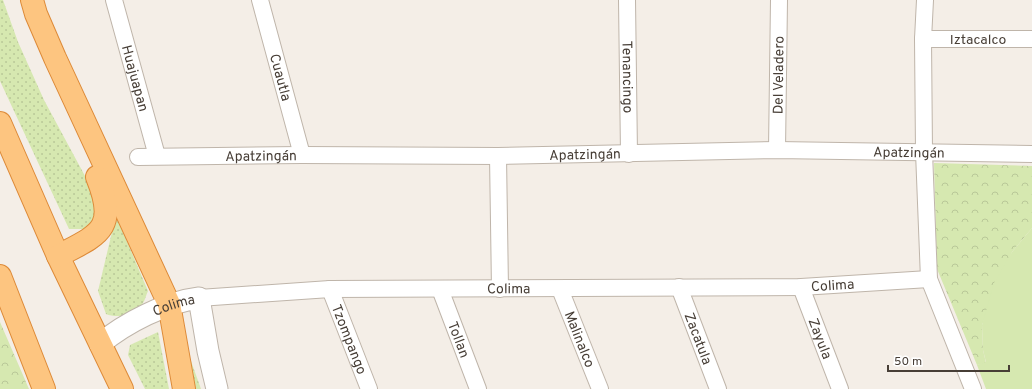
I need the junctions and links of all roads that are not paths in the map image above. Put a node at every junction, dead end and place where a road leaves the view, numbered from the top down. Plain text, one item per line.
1 (21, 0) edge
2 (32, 0) edge
3 (114, 0) edge
4 (260, 0) edge
5 (627, 0) edge
6 (779, 0) edge
7 (925, 0) edge
8 (923, 39) junction
9 (1032, 39) edge
10 (0, 123) edge
11 (777, 150) junction
12 (924, 152) junction
13 (629, 154) junction
14 (1032, 154) edge
15 (302, 155) junction
16 (157, 156) junction
17 (498, 156) junction
18 (138, 157) dead end
19 (58, 256) junction
20 (0, 276) edge
21 (929, 279) junction
22 (679, 287) junction
23 (801, 287) junction
24 (330, 289) junction
25 (440, 289) junction
26 (500, 289) junction
27 (560, 289) junction
28 (199, 298) junction
29 (169, 304) junction
30 (100, 344) junction
31 (44, 389) edge
32 (122, 389) edge
33 (184, 389) edge
34 (217, 389) edge
35 (368, 389) edge
36 (478, 389) edge
37 (600, 389) edge
38 (718, 389) edge
39 (840, 389) edge
40 (973, 389) edge

1 - 19 highway
2 - 29 highway
3 - 16 street, Huajuapan
4 - 15 street, Cuautla
5 - 13 street, Tenancingo
6 - 11 street, Del Veladero
7 - 8 street
8 - 9 street, Iztacalco
8 - 12 street
10 - 19 highway
11 - 12 street, Apatzingán
11 - 13 street, Apatzingán
12 - 14 street, Apatzingán
12 - 21 street
13 - 17 street, Apatzingán
15 - 16 street, Apatzingán
15 - 17 street, Apatzingán
16 - 18 street, Apatzingán
17 - 26 street
19 - 30 highway
20 - 31 highway
21 - 23 street, Colima
21 - 40 street
22 - 23 street, Colima
22 - 27 street, Colima
22 - 38 street, Zacatula
23 - 39 street, Zayula
24 - 25 street, Colima
24 - 28 street, Colima
24 - 35 street, Tzompango
25 - 26 street, Colima
25 - 36 street, Tollan
26 - 27 street, Colima
27 - 37 street, Malinalco
28 - 29 street, Colima
28 - 34 street
29 - 30 street, Colima
29 - 33 highway
30 - 32 highway

